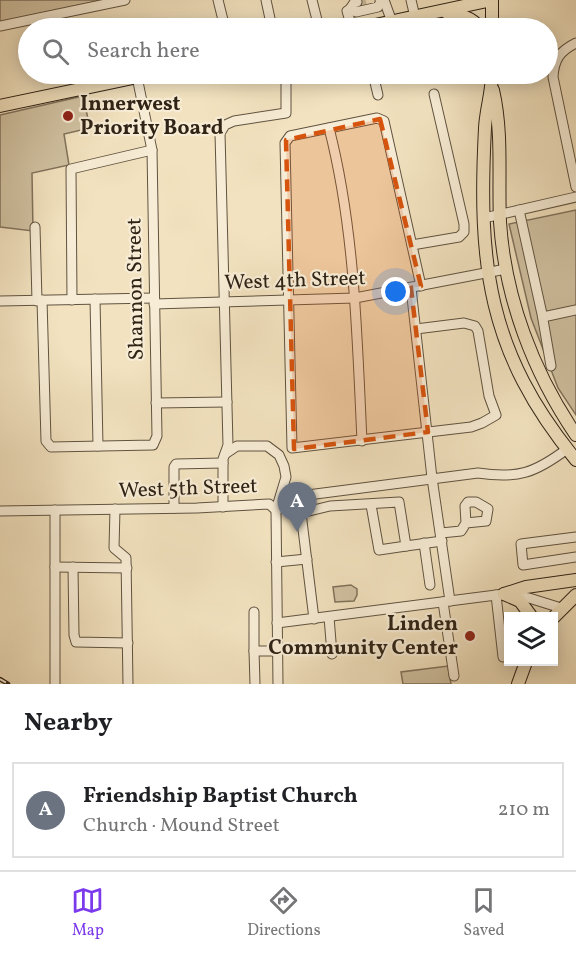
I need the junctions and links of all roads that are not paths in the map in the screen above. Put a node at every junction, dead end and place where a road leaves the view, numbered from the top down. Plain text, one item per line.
1 (125, 0) edge
2 (218, 0) edge
3 (266, 0) edge
4 (312, 0) edge
5 (344, 0) edge
6 (382, 0) edge
7 (411, 0) edge
8 (492, 0) edge
9 (351, 7) junction
10 (436, 12) junction
11 (415, 17) junction
12 (38, 18) edge
13 (222, 18) edge
14 (270, 18) edge
15 (316, 18) edge
16 (352, 18) edge
17 (390, 18) edge
18 (410, 18) edge
19 (468, 18) edge
20 (492, 18) edge
21 (18, 22) edge
22 (0, 26) edge
23 (576, 43) edge
24 (558, 55) edge
25 (104, 84) edge
26 (138, 84) edge
27 (286, 84) edge
28 (375, 84) edge
29 (491, 84) edge
30 (493, 84) edge
31 (554, 84) edge
32 (434, 94) dead end
33 (378, 95) dead end
34 (0, 106) edge
35 (329, 128) junction
36 (152, 150) junction
37 (576, 187) edge
38 (576, 197) edge
39 (519, 210) junction
40 (500, 213) junction
41 (484, 218) junction
42 (35, 227) dead end
43 (412, 245) junction
44 (506, 268) junction
45 (488, 272) junction
46 (421, 286) junction
47 (411, 288) junction
48 (355, 298) junction
49 (95, 299) junction
50 (72, 300) junction
51 (0, 301) edge
52 (40, 301) junction
53 (154, 301) junction
54 (288, 301) junction
55 (224, 302) junction
56 (576, 310) edge
57 (543, 317) junction
58 (416, 329) junction
59 (551, 366) dead end
60 (227, 402) junction
61 (156, 403) junction
62 (428, 432) junction
63 (576, 435) edge
64 (362, 441) junction
65 (98, 446) junction
66 (567, 449) junction
67 (224, 458) junction
68 (576, 460) edge
69 (432, 478) junction
70 (296, 498) junction
71 (371, 505) junction
72 (223, 507) junction
73 (174, 508) junction
74 (115, 509) junction
75 (55, 510) junction
76 (276, 510) junction
77 (0, 511) edge
78 (301, 513) junction
79 (466, 523) dead end
80 (441, 534) junction
81 (576, 537) edge
82 (424, 543) junction
83 (406, 546) junction
84 (576, 557) edge
85 (307, 559) junction
86 (276, 562) junction
87 (55, 567) junction
88 (73, 567) junction
89 (127, 568) junction
90 (576, 580) edge
91 (430, 585) dead end
92 (500, 595) junction
93 (576, 595) edge
94 (447, 601) junction
95 (254, 612) dead end
96 (528, 612) edge
97 (557, 612) edge
98 (329, 617) junction
99 (314, 619) junction
100 (277, 623) junction
101 (128, 643) junction
102 (254, 651) junction
103 (278, 651) junction
104 (333, 654) dead end
105 (503, 657) dead end
106 (525, 666) edge
107 (454, 676) dead end
108 (54, 684) edge
109 (128, 684) edge
110 (255, 684) edge
111 (278, 684) edge
112 (518, 684) edge

1 - 12 street
2 - 13 street
3 - 14 street
4 - 15 street
5 - 9 street
6 - 9 street
6 - 17 street
7 - 11 street
8 - 10 main road
8 - 20 main road
9 - 16 street
10 - 11 main road
10 - 19 main road
11 - 18 main road
21 - 22 street
23 - 24 street
25 - 34 main road
26 - 36 street, Shannon Street
27 - 55 street
28 - 33 street
29 - 41 main road
30 - 40 main road
31 - 37 street
32 - 43 street
35 - 43 street
35 - 48 street
35 - 54 street
36 - 50 street
36 - 53 street, Shannon Street
38 - 39 street
39 - 40 street
39 - 57 street
40 - 41 street
40 - 44 main road
41 - 45 main road
42 - 52 street
43 - 46 street
44 - 45 street, West 4th Street
44 - 63 main road
45 - 46 street, West 4th Street
45 - 66 main road
46 - 47 street, West 4th Street
47 - 48 street, West 4th Street
47 - 58 street
48 - 54 street, West 4th Street
48 - 64 street
49 - 50 street, West 4th Street
49 - 53 street, West 4th Street
49 - 65 street
50 - 52 street, West 4th Street
51 - 52 street, West 4th Street
52 - 65 street
53 - 55 street, West 4th Street
53 - 61 street, Shannon Street
54 - 55 street, West 4th Street
54 - 64 street
55 - 60 street
56 - 57 street
57 - 59 street
58 - 62 street
58 - 62 street
60 - 61 street
60 - 67 street
61 - 65 street, Shannon Street
62 - 64 street
62 - 69 street
66 - 68 main road
66 - 69 street, West 5th Street
67 - 72 street
67 - 73 street
67 - 76 street
69 - 70 street, West 5th Street
69 - 80 street
70 - 76 street, West 5th Street
70 - 78 street
71 - 78 street
71 - 83 street
71 - 83 street
72 - 73 street, West 5th Street
72 - 76 street, West 5th Street
73 - 74 street, West 5th Street
74 - 75 street, West 5th Street
74 - 89 street
75 - 77 street, West 5th Street
75 - 87 street
76 - 86 street
78 - 85 street
79 - 80 street
80 - 82 street
80 - 94 street
81 - 84 street
82 - 83 street
82 - 91 street
85 - 86 street
85 - 99 street
86 - 100 street
87 - 88 street
87 - 108 street
88 - 89 street
88 - 101 street
89 - 101 street
90 - 92 main road
92 - 94 street
92 - 96 main road
92 - 97 street
92 - 105 street
93 - 97 main road
94 - 98 street
94 - 107 street
95 - 102 street
98 - 99 street
98 - 104 street
99 - 100 street
100 - 103 street
101 - 109 street
102 - 103 street
102 - 110 street
103 - 111 street
106 - 112 main road

